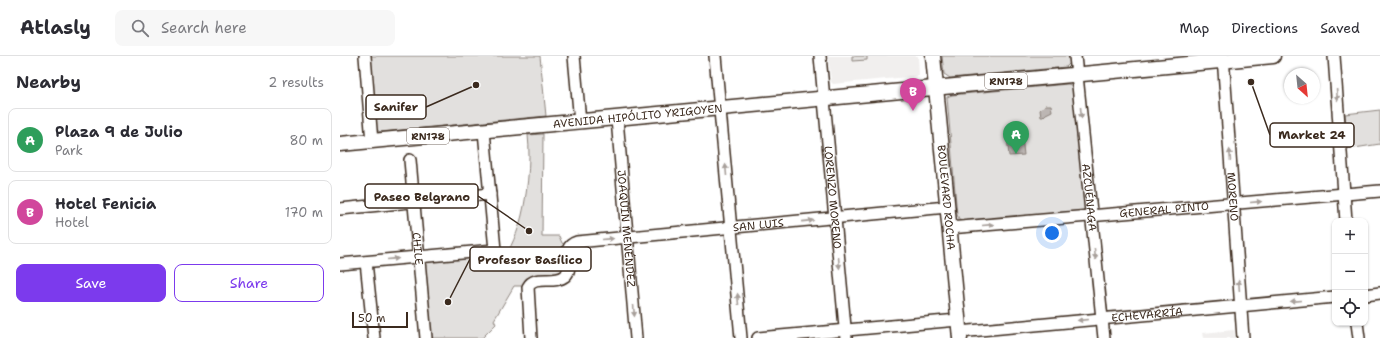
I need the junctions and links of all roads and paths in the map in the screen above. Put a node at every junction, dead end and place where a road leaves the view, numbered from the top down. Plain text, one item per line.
1 (365, 56) edge
2 (574, 56) edge
3 (715, 56) edge
4 (820, 56) edge
5 (933, 56) edge
6 (1075, 56) edge
7 (1273, 56) edge
8 (1334, 56) edge
9 (1223, 58) edge
10 (1077, 74) junction
11 (936, 88) junction
12 (824, 99) junction
13 (720, 109) junction
14 (617, 119) junction
15 (580, 122) junction
16 (484, 131) junction
17 (372, 142) junction
18 (340, 144) edge
19 (410, 160) dead end
20 (1380, 191) edge
21 (490, 194) junction
22 (1343, 194) junction
23 (414, 202) junction
24 (1234, 204) junction
25 (947, 207) junction
26 (340, 209) edge
27 (1092, 216) junction
28 (835, 218) junction
29 (1346, 218) edge
30 (731, 228) junction
31 (949, 228) junction
32 (627, 238) junction
33 (419, 257) junction
34 (366, 262) junction
35 (340, 264) edge
36 (1380, 293) edge
37 (1368, 295) edge
38 (1332, 298) edge
39 (1240, 306) junction
40 (1102, 318) junction
41 (1358, 326) edge
42 (959, 330) edge
43 (846, 334) edge
44 (427, 337) edge
45 (374, 338) edge
46 (531, 338) edge
47 (636, 338) edge
48 (741, 338) edge
49 (758, 338) edge
50 (1104, 338) edge
51 (1243, 338) edge
52 (1359, 338) edge

1 - 17 street
2 - 15 street
3 - 13 street
4 - 12 street, LORENZO MORENO
5 - 11 main road, BOULEVARD ROCHA
6 - 10 street, AZCUÉNAGA
7 - 9 main road, RN178
8 -> 22 street
9 - 10 main road, RN178
24 -> 9 street, MORENO
10 - 11 main road, RN178
10 -> 27 street, AZCUÉNAGA
11 - 12 main road, AVENIDA HIPÓLITO YRIGOYEN / RN178
11 - 25 main road, BOULEVARD ROCHA
12 - 13 main road, AVENIDA HIPÓLITO YRIGOYEN / RN178
12 - 28 street, LORENZO MORENO
13 - 14 main road, AVENIDA HIPÓLITO YRIGOYEN / RN178
30 -> 13 street
14 - 15 main road, AVENIDA HIPÓLITO YRIGOYEN / RN178
14 - 32 street, JOAQUÍN MENÉNDEZ
15 - 16 main road, AVENIDA HIPÓLITO YRIGOYEN / RN178
16 - 17 main road, AVENIDA HIPÓLITO YRIGOYEN / RN178
16 - 21 street
17 - 18 main road, AVENIDA HIPÓLITO YRIGOYEN / RN178
19 - 23 street, CHILE
20 - 22 street, GENERAL PINTO
21 - 23 street
21 - 33 street
24 -> 22 street, GENERAL PINTO
22 - 29 street
23 - 26 street
23 - 33 street, CHILE
24 - 27 street, GENERAL PINTO
39 -> 24 street, MORENO
25 - 28 street, SAN LUIS
25 - 31 main road, BOULEVARD ROCHA
31 -> 27 street, GENERAL PINTO
27 -> 40 street, AZCUÉNAGA
30 -> 28 street, SAN LUIS
28 -> 43 street, LORENZO MORENO
30 - 32 street, SAN LUIS
48 -> 30 street
31 - 42 main road, BOULEVARD ROCHA
46 -> 32 street, SAN LUIS
32 -> 47 street, JOAQUÍN MENÉNDEZ
34 -> 33 street
33 - 44 street, CHILE
34 - 35 street
34 - 45 street
36 - 37 street
38 -> 39 street, ECHEVARRÍA
39 - 40 street, ECHEVARRÍA
39 - 51 street, MORENO
40 -> 42 street, ECHEVARRÍA
40 - 50 street, AZCUÉNAGA
41 - 52 street
42 - 43 street, ECHEVARRÍA
43 - 49 street, ECHEVARRÍA

